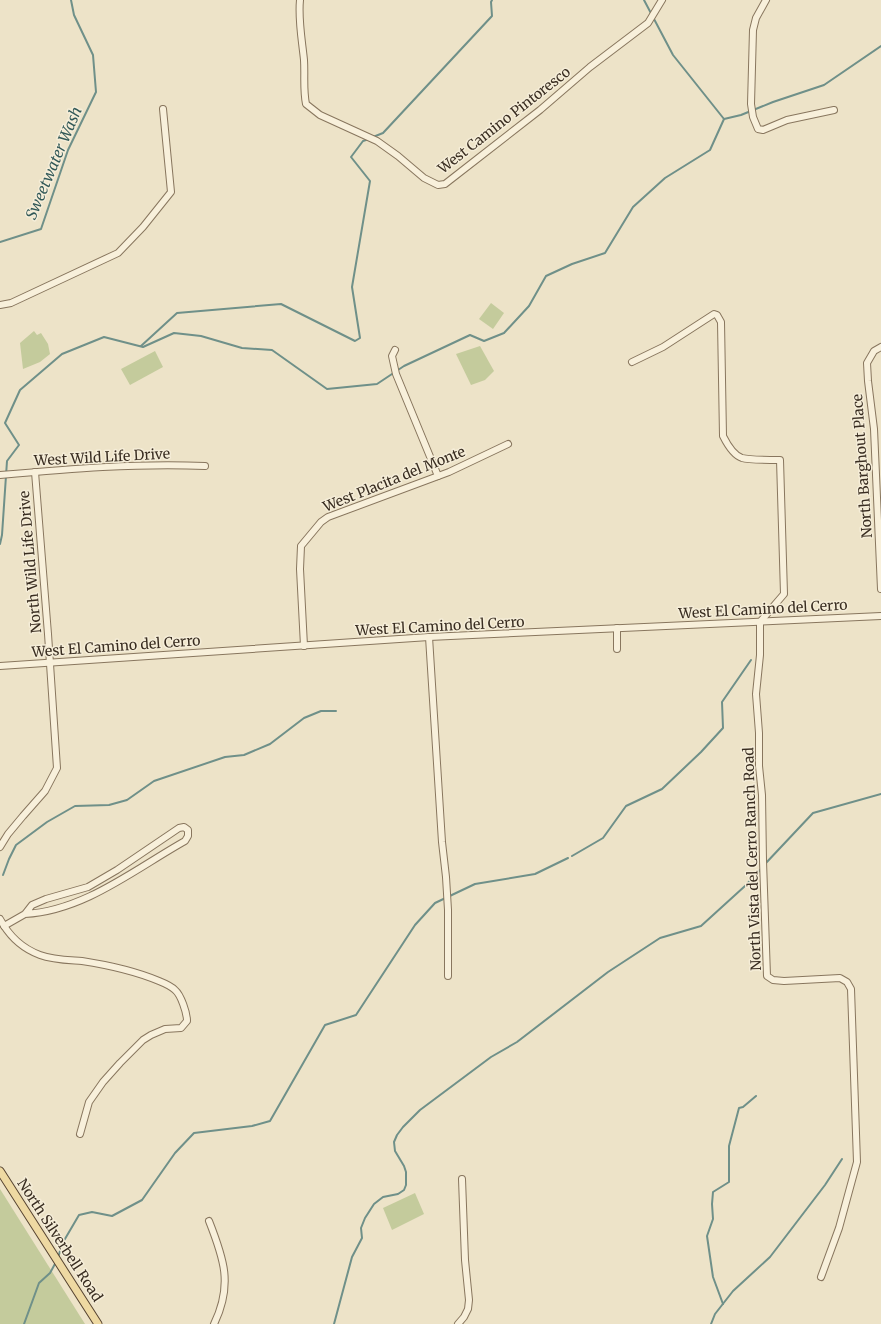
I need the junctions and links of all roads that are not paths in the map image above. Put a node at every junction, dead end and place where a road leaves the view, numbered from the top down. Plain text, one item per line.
1 (300, 0) edge
2 (662, 0) edge
3 (766, 0) edge
4 (163, 109) dead end
5 (834, 110) dead end
6 (0, 305) edge
7 (881, 347) edge
8 (395, 350) dead end
9 (632, 362) dead end
10 (508, 444) dead end
11 (205, 466) dead end
12 (35, 472) junction
13 (0, 475) edge
14 (438, 476) junction
15 (881, 589) edge
16 (881, 616) edge
17 (760, 622) junction
18 (617, 628) junction
19 (429, 637) junction
20 (304, 646) junction
21 (617, 649) dead end
22 (50, 663) junction
23 (0, 666) edge
24 (0, 847) edge
25 (26, 914) junction
26 (0, 919) edge
27 (4, 926) junction
28 (448, 976) dead end
29 (184, 1026) junction
30 (189, 1032) dead end
31 (80, 1134) dead end
32 (0, 1171) edge
33 (462, 1179) dead end
34 (209, 1221) dead end
35 (821, 1277) dead end
36 (98, 1324) edge
37 (214, 1324) edge
38 (458, 1324) edge

1 - 2 street, West Camino Pintoresco
3 - 5 street
4 - 6 street
7 - 15 street, North Barghout Place
8 - 14 street
9 - 17 street
10 - 14 street, West Placita del Monte
11 - 12 street, West Wild Life Drive
12 - 13 street, West Wild Life Drive
12 - 22 street, North Wild Life Drive
14 - 20 street, West Placita del Monte
16 - 17 street, West El Camino del Cerro
17 - 18 street, West El Camino del Cerro
17 - 35 street, North Vista del Cerro Ranch Road
18 - 19 street, West El Camino del Cerro
18 - 21 street
19 - 20 street, West El Camino del Cerro
19 - 28 street
20 - 22 street, West El Camino del Cerro
22 - 23 street, West El Camino del Cerro
22 - 24 street, North Wild Life Drive
25 - 25 street
25 - 27 street
26 - 27 street
27 - 29 street
29 - 30 street
29 - 31 street
32 - 36 main road, North Silverbell Road
33 - 38 street
34 - 37 street

